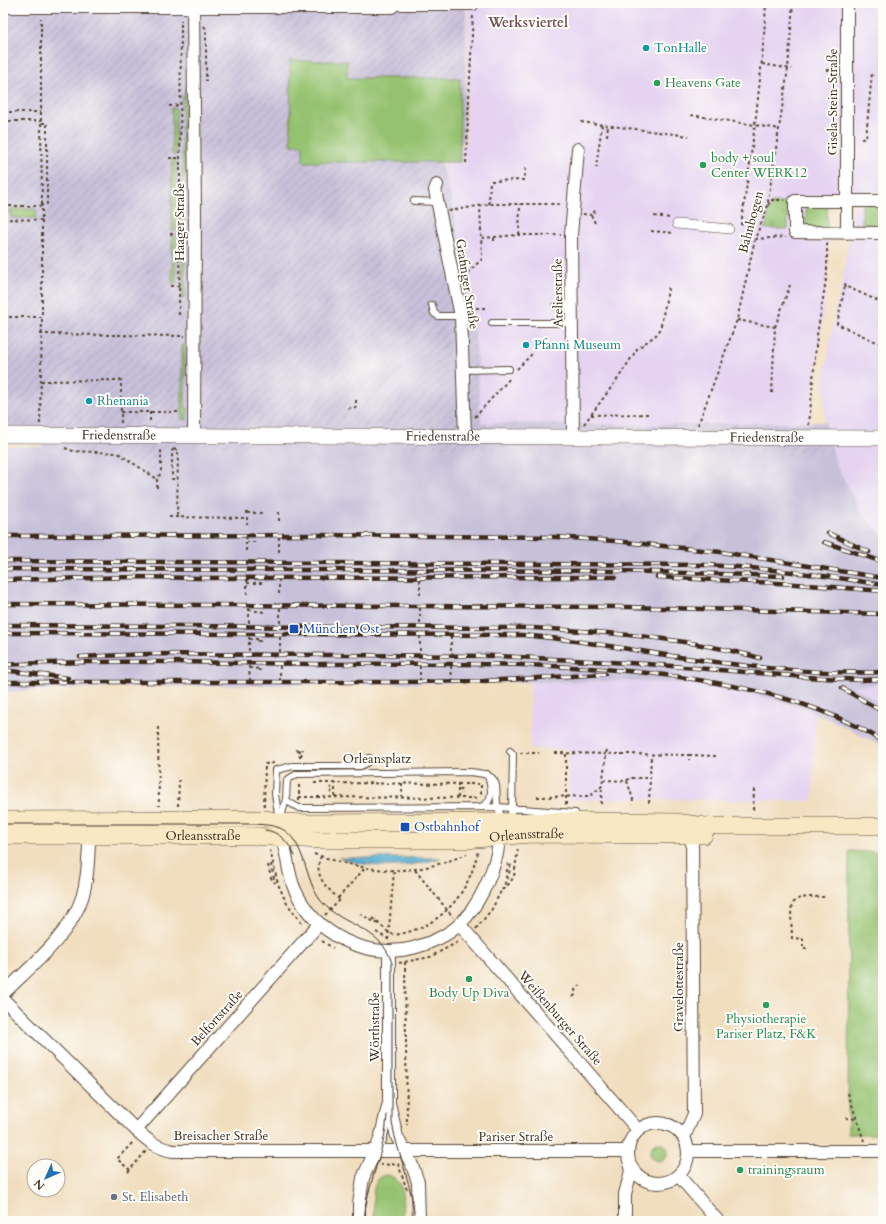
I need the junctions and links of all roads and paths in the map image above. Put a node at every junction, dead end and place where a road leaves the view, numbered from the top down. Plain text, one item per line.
1 (766, 3) edge
2 (793, 3) edge
3 (847, 3) edge
4 (52, 5) edge
5 (392, 5) edge
6 (189, 6) edge
7 (3, 7) edge
8 (474, 7) joint
9 (41, 15) dead end
10 (762, 64) junction
11 (788, 69) junction
12 (792, 69) dead end
13 (827, 70) dead end
14 (831, 70) dead end
15 (872, 72) dead end
16 (180, 105) junction
17 (169, 106) dead end
18 (3, 112) edge
19 (41, 112) junction
20 (691, 115) dead end
21 (3, 122) edge
22 (41, 122) junction
23 (581, 122) dead end
24 (602, 125) junction
25 (608, 125) junction
26 (756, 125) junction
27 (780, 129) junction
28 (607, 136) dead end
29 (689, 136) dead end
30 (861, 139) dead end
31 (578, 149) dead end
32 (169, 158) dead end
33 (180, 158) junction
34 (466, 163) dead end
35 (598, 167) dead end
36 (526, 168) dead end
37 (437, 185) dead end
38 (414, 200) dead end
39 (795, 201) junction
40 (847, 201) junction
41 (883, 201) edge
42 (489, 204) junction
43 (520, 204) junction
44 (572, 204) junction
45 (42, 205) junction
46 (480, 205) junction
47 (3, 206) edge
48 (439, 207) junction
49 (766, 208) junction
50 (598, 209) dead end
51 (587, 214) dead end
52 (591, 215) junction
53 (654, 216) dead end
54 (3, 219) edge
55 (42, 220) junction
56 (675, 221) joint
57 (595, 223) dead end
58 (741, 225) junction
59 (729, 229) joint
60 (651, 231) dead end
61 (795, 232) junction
62 (827, 232) junction
63 (846, 233) junction
64 (883, 233) edge
65 (170, 234) dead end
66 (180, 234) junction
67 (676, 234) dead end
68 (519, 235) junction
69 (571, 236) junction
70 (482, 238) junction
71 (494, 238) junction
72 (755, 239) junction
73 (494, 244) dead end
74 (463, 278) dead end
75 (846, 280) dead end
76 (669, 285) dead end
77 (790, 285) dead end
78 (170, 286) dead end
79 (180, 286) junction
80 (845, 286) junction
81 (883, 303) edge
82 (432, 305) dead end
83 (556, 306) dead end
84 (573, 306) junction
85 (487, 308) dead end
86 (464, 312) junction
87 (179, 315) dead end
88 (3, 317) edge
89 (42, 317) junction
90 (737, 320) junction
91 (492, 323) dead end
92 (573, 323) junction
93 (775, 327) junction
94 (40, 334) junction
95 (194, 336) junction
96 (883, 345) edge
97 (533, 352) dead end
98 (509, 369) dead end
99 (463, 370) junction
100 (40, 381) junction
101 (772, 393) dead end
102 (356, 400) dead end
103 (348, 408) dead end
104 (121, 412) junction
105 (178, 412) dead end
106 (651, 414) dead end
107 (591, 415) junction
108 (474, 418) dead end
109 (3, 435) edge
110 (40, 435) junction
111 (121, 436) junction
112 (194, 436) junction
113 (466, 437) junction
114 (573, 438) junction
115 (694, 438) junction
116 (808, 438) junction
117 (883, 438) edge
118 (161, 446) dead end
119 (174, 448) dead end
120 (66, 449) dead end
121 (172, 451) dead end
122 (157, 479) junction
123 (178, 479) junction
124 (158, 488) dead end
125 (279, 512) dead end
126 (258, 515) dead end
127 (169, 517) dead end
128 (178, 517) junction
129 (247, 518) junction
130 (247, 524) dead end
131 (279, 524) dead end
132 (246, 537) dead end
133 (279, 537) dead end
134 (246, 542) junction
135 (256, 542) dead end
136 (246, 551) dead end
137 (279, 552) dead end
138 (247, 579) dead end
139 (279, 579) dead end
140 (420, 580) dead end
141 (247, 583) junction
142 (264, 583) dead end
143 (247, 595) dead end
144 (279, 596) dead end
145 (420, 596) dead end
146 (280, 608) dead end
147 (420, 608) dead end
148 (264, 612) dead end
149 (249, 624) dead end
150 (280, 624) dead end
151 (420, 624) dead end
152 (420, 636) dead end
153 (450, 636) dead end
154 (280, 637) dead end
155 (257, 641) dead end
156 (249, 651) dead end
157 (280, 652) dead end
158 (420, 652) dead end
159 (451, 652) dead end
160 (280, 666) dead end
161 (420, 666) dead end
162 (451, 666) dead end
163 (258, 670) dead end
164 (250, 680) dead end
165 (280, 680) dead end
166 (420, 680) dead end
167 (452, 680) dead end
168 (158, 727) dead end
169 (607, 748) dead end
170 (297, 749) dead end
171 (302, 749) dead end
172 (513, 752) joint
173 (539, 753) dead end
174 (555, 753) dead end
175 (566, 754) junction
176 (606, 755) junction
177 (651, 755) junction
178 (689, 755) junction
179 (370, 758) dead end
180 (689, 760) dead end
181 (715, 760) dead end
182 (487, 774) junction
183 (650, 778) junction
184 (179, 780) dead end
185 (603, 780) junction
186 (627, 781) junction
187 (299, 783) dead end
188 (306, 783) dead end
189 (314, 783) dead end
190 (335, 783) junction
191 (402, 783) junction
192 (458, 784) junction
193 (602, 786) junction
194 (330, 787) dead end
195 (754, 790) dead end
196 (332, 791) junction
197 (265, 794) dead end
198 (566, 796) junction
199 (299, 797) dead end
200 (335, 797) junction
201 (537, 797) dead end
202 (402, 798) junction
203 (458, 798) junction
204 (286, 799) junction
205 (649, 803) dead end
206 (601, 804) dead end
207 (632, 804) dead end
208 (566, 805) dead end
209 (298, 807) junction
210 (479, 807) junction
211 (753, 810) dead end
212 (159, 811) dead end
213 (178, 811) dead end
214 (504, 819) junction
215 (3, 820) edge
216 (273, 823) junction
217 (92, 825) junction
218 (883, 826) edge
219 (3, 827) edge
220 (692, 830) junction
221 (883, 832) edge
222 (3, 836) edge
223 (883, 836) edge
224 (521, 840) junction
225 (882, 846) edge
226 (310, 853) dead end
227 (321, 856) junction
228 (271, 864) dead end
229 (268, 865) dead end
230 (365, 868) junction
231 (415, 870) junction
232 (394, 871) junction
233 (883, 877) edge
234 (506, 878) junction
235 (827, 897) dead end
236 (340, 899) junction
237 (448, 910) junction
238 (360, 914) dead end
239 (302, 923) dead end
240 (319, 924) junction
241 (460, 925) junction
242 (376, 932) dead end
243 (389, 933) junction
244 (388, 939) junction
245 (388, 949) junction
246 (807, 949) dead end
247 (406, 962) dead end
248 (582, 983) dead end
249 (883, 992) edge
250 (3, 994) edge
251 (573, 997) dead end
252 (3, 999) edge
253 (848, 1094) dead end
254 (389, 1103) junction
255 (883, 1110) edge
256 (846, 1118) dead end
257 (883, 1118) edge
258 (856, 1119) junction
259 (638, 1130) junction
260 (135, 1135) junction
261 (684, 1137) junction
262 (376, 1150) junction
263 (403, 1150) junction
264 (628, 1151) junction
265 (688, 1151) junction
266 (867, 1151) junction
267 (883, 1151) edge
268 (139, 1160) dead end
269 (381, 1164) dead end
270 (632, 1167) junction
271 (678, 1175) junction
272 (408, 1194) dead end
273 (358, 1221) edge
274 (419, 1221) edge
275 (625, 1221) edge
276 (718, 1221) edge

1 - 10 path, Bahnbogen
2 - 11 path, Bahnbogen
3 - 40 street, Gisela-Stein-Straße
4 - 6 street
4 - 7 street
5 - 6 street
5 - 8 lane
6 - 16 path
6 - 95 street, Haager Straße
8 - 34 path
9 - 19 path
10 - 11 path
10 - 26 path, Bahnbogen
11 - 12 path
11 - 27 path, Bahnbogen
13 - 14 path
15 - 30 path
16 - 17 path
16 - 33 path
18 - 19 path
19 - 22 path
20 - 26 path
21 - 22 path
22 - 45 path
22 - 45 path
23 - 24 path
24 - 25 path
24 - 35 path
25 - 28 path
25 - 29 path
26 - 27 path
26 - 58 path, Bahnbogen
27 - 49 path, Bahnbogen
31 - 44 street, Atelierstraße
32 - 33 path
33 - 66 path
36 - 42 path
37 - 48 street, Grafinger Straße
38 - 48 lane
39 - 40 street
39 - 49 path
39 - 61 street
40 - 41 street
40 - 63 street, Gisela-Stein-Straße
42 - 43 path
42 - 46 path
43 - 44 path
43 - 68 path
44 - 69 street, Atelierstraße
45 - 47 path
45 - 55 path
46 - 48 path
46 - 70 path
48 - 86 street, Grafinger Straße
49 - 58 path
49 - 72 path, Bahnbogen
50 - 52 path
51 - 52 path
52 - 57 path
53 - 56 path
54 - 55 path
55 - 89 path
56 - 59 street
58 - 59 path
60 - 67 path
61 - 62 street
61 - 72 path
62 - 63 street
62 - 116 path
63 - 64 street
65 - 66 path
66 - 79 path
68 - 69 path
68 - 71 path
69 - 84 street, Atelierstraße
70 - 71 path
70 - 74 path
71 - 73 path
72 - 90 path, Bahnbogen
75 - 80 path
76 - 107 path
77 - 93 path
78 - 79 path
79 - 87 path
80 - 81 path
80 - 96 path
82 - 86 lane
83 - 84 lane
84 - 92 street, Atelierstraße
85 - 86 path
86 - 99 street, Grafinger Straße
88 - 89 path
89 - 94 path
90 - 93 path
90 - 115 path, Bahnbogen
91 - 92 lane
92 - 114 street, Atelierstraße
93 - 101 path
94 - 95 path
94 - 100 path
95 - 112 street, Haager Straße
97 - 108 path
98 - 99 lane
99 - 113 street, Grafinger Straße
100 - 104 path
100 - 110 path
102 - 103 path
104 - 105 path
104 - 111 path
106 - 107 path
107 - 114 path
109 - 110 street, Friedenstraße
110 - 111 street, Friedenstraße
111 - 112 street, Friedenstraße
112 - 113 street, Friedenstraße
113 - 114 street, Friedenstraße
114 - 115 street, Friedenstraße
115 - 116 street, Friedenstraße
116 - 117 street, Friedenstraße
118 - 122 path
119 - 123 path
120 - 122 path
121 - 123 path
122 - 124 path
123 - 128 path
125 - 131 path
126 - 129 path
127 - 128 path
128 - 129 path
129 - 130 path
132 - 134 path
133 - 137 path
134 - 135 path
134 - 136 path
138 - 141 path
139 - 144 path
140 - 145 path
141 - 142 path
141 - 143 path
146 - 150 path
147 - 151 path
148 - 149 path
152 - 158 path
153 - 159 path
154 - 157 path
155 - 156 path
160 - 165 path
161 - 166 path
162 - 167 path
163 - 164 path
168 - 212 path
169 - 176 path
170 - 171 path
172 - 173 path
172 - 214 lane, Orleansplatz
174 - 175 path
175 - 176 path
175 - 198 path
176 - 177 path
176 - 185 path
177 - 178 path
177 - 183 path
178 - 180 path
178 - 181 path
179 - 216 lane, Orleansplatz
182 - 204 lane, Orleansplatz
182 - 210 lane
182 - 214 lane, Orleansplatz
183 - 186 path
183 - 205 path
184 - 213 path
185 - 186 path
185 - 193 path
186 - 207 path
187 - 188 path
189 - 190 path
190 - 191 path
190 - 196 path
191 - 192 path
191 - 202 path
192 - 203 path
192 - 203 path
193 - 198 path
193 - 206 path
194 - 196 path
195 - 211 path
196 - 200 path
197 - 216 path
198 - 201 path
198 - 208 path
199 - 200 path
200 - 202 path
202 - 203 path
204 - 209 lane
204 - 216 lane, Orleansplatz
209 - 210 lane
209 - 216 lane, Orleansstraße
210 - 214 lane
214 - 216 main road, Orleansstraße
214 - 220 main road, Orleansstraße
214 - 224 main road, Orleansstraße
214 - 241 street, Orleansplatz
215 - 217 main road, Orleansstraße
216 - 217 main road, Orleansstraße
216 - 239 path
216 - 240 street, Orleansplatz
217 - 219 lane
217 - 222 main road, Orleansstraße
217 - 250 street
218 - 220 main road, Orleansstraße
220 - 221 lane
220 - 223 main road, Orleansstraße
220 - 224 main road, Orleansstraße
220 - 261 street, Gravelottestraße
224 - 234 path
225 - 233 path
226 - 227 path
227 - 230 path
227 - 236 path
228 - 229 path
230 - 232 path
230 - 236 path
231 - 232 path
231 - 237 path
231 - 237 path
232 - 243 path
233 - 249 path
234 - 234 path
235 - 246 path
236 - 240 path
237 - 241 path
237 - 243 path
238 - 243 path
240 - 245 street, Orleansplatz
240 - 260 street, Belfortstraße
241 - 245 street, Orleansplatz
241 - 259 street, Weißenburger Straße
242 - 244 path
243 - 244 path
244 - 245 path
245 - 254 street, Wörthstraße
247 - 263 path
248 - 251 path
252 - 260 street, Breisacher Straße
253 - 258 path
254 - 262 street, Wörthstraße
254 - 263 street, Wörthstraße
255 - 257 path
256 - 258 path
257 - 267 path
258 - 266 path
259 - 261 street
259 - 264 street
260 - 262 street, Breisacher Straße
260 - 268 path
261 - 265 street
262 - 263 street, Breisacher Straße
262 - 273 street, Wörthstraße
263 - 264 street, Pariser Straße
263 - 274 street, Wörthstraße
264 - 270 street
265 - 266 street
265 - 271 street
266 - 267 street
269 - 272 path
270 - 271 street
270 - 275 street
271 - 276 street

